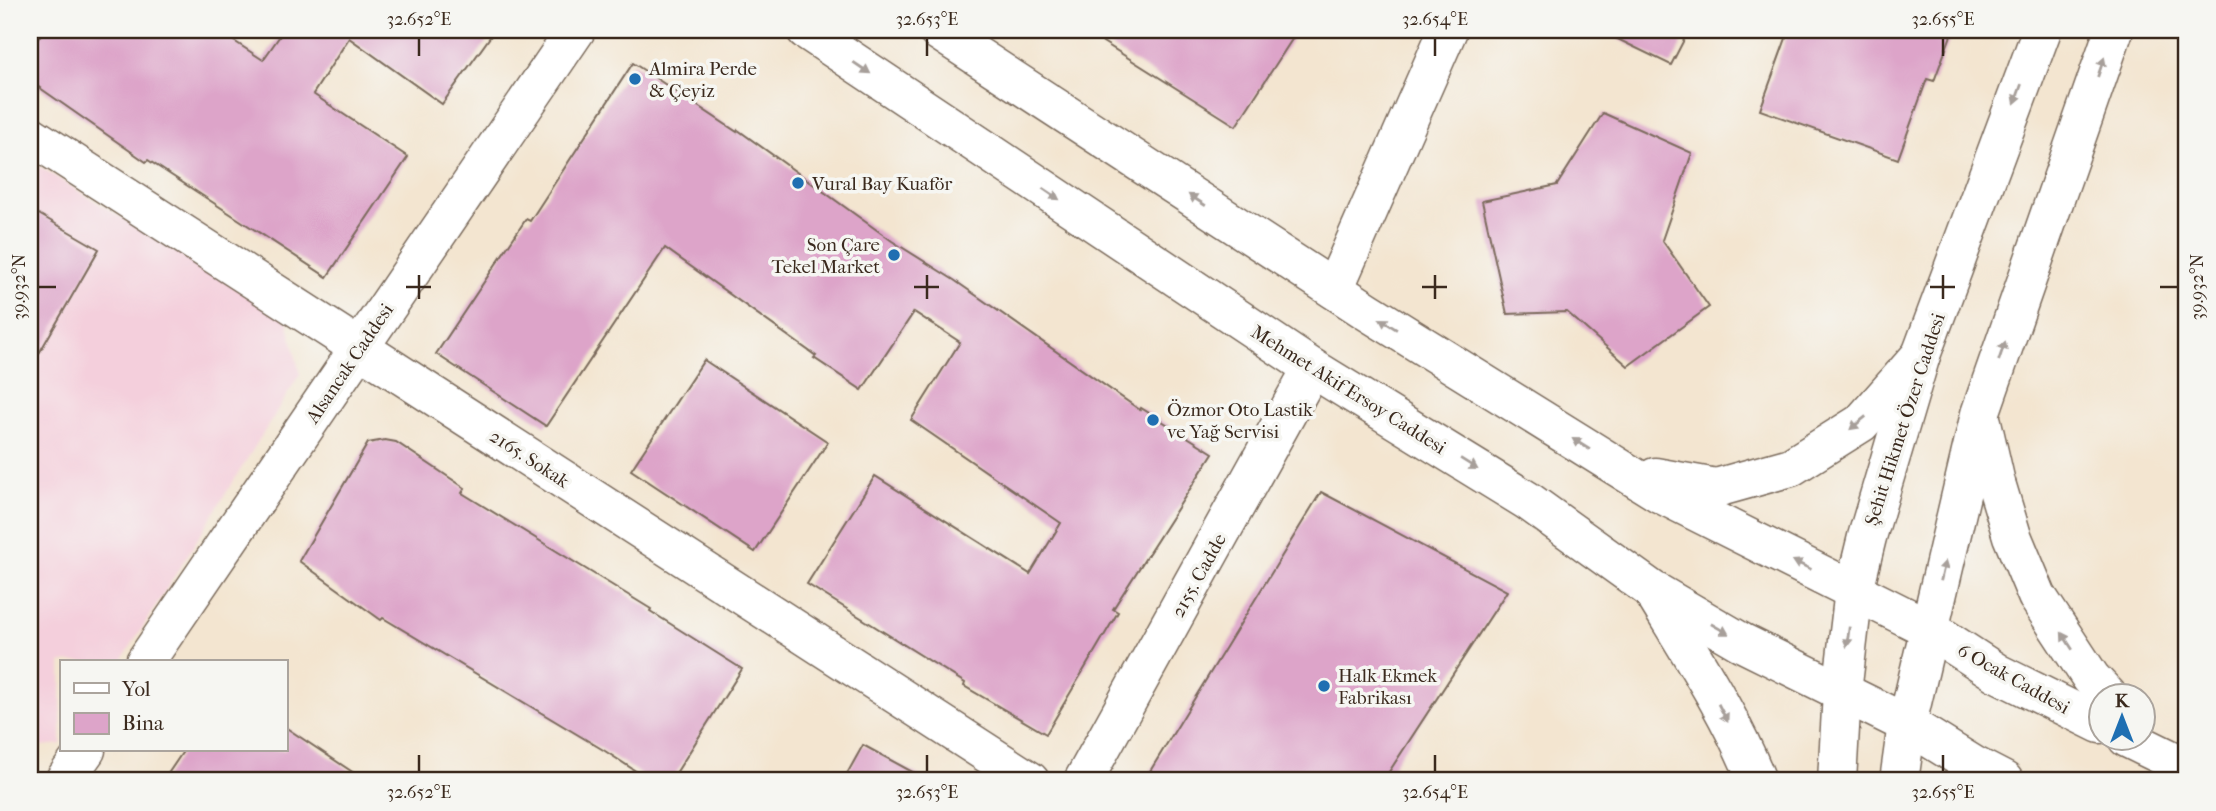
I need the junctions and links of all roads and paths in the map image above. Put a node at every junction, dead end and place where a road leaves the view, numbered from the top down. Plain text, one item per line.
1 (576, 30) edge
2 (806, 30) edge
3 (937, 30) edge
4 (1448, 30) edge
5 (2042, 30) edge
6 (2114, 30) edge
7 (30, 135) edge
8 (1334, 289) junction
9 (359, 348) junction
10 (1921, 355) junction
11 (1312, 368) junction
12 (1980, 414) junction
13 (1625, 471) junction
14 (1652, 590) junction
15 (1854, 590) junction
16 (1928, 628) junction
17 (146, 660) edge
18 (2095, 682) edge
19 (1842, 692) junction
20 (2086, 717) edge
21 (1907, 724) junction
22 (2156, 743) edge
23 (2156, 751) edge
24 (85, 752) edge
25 (2178, 762) edge
26 (64, 781) edge
27 (1030, 781) edge
28 (1083, 781) edge
29 (1757, 781) edge
30 (1837, 781) edge
31 (1899, 781) edge
32 (2004, 781) edge

1 - 9 street, Alsancak Caddesi
2 -> 11 street, Mehmet Akif Ersoy Caddesi
8 -> 3 street
4 - 8 street
5 -> 10 street, Şehit Hikmet Özer Caddesi
12 -> 6 street
7 - 9 street, 2165. Sokak
13 -> 8 street
9 - 17 street, Alsancak Caddesi
9 - 27 street, 2165. Sokak
10 -> 13 street
10 - 15 street, Şehit Hikmet Özer Caddesi
11 -> 14 street, Mehmet Akif Ersoy Caddesi
11 - 28 street, 2155. Cadde
16 -> 12 street
18 -> 12 street
15 -> 13 street
14 -> 19 street, Mehmet Akif Ersoy Caddesi
14 -> 29 street
15 - 16 street
15 -> 19 street, Şehit Hikmet Özer Caddesi
16 - 20 street, 6 Ocak Caddesi
16 - 21 street
19 - 21 street, Mehmet Akif Ersoy Caddesi
19 - 30 street, Şehit Hikmet Özer Caddesi
21 - 31 street
21 - 32 street
22 - 25 street
23 - 25 street
24 - 26 street

